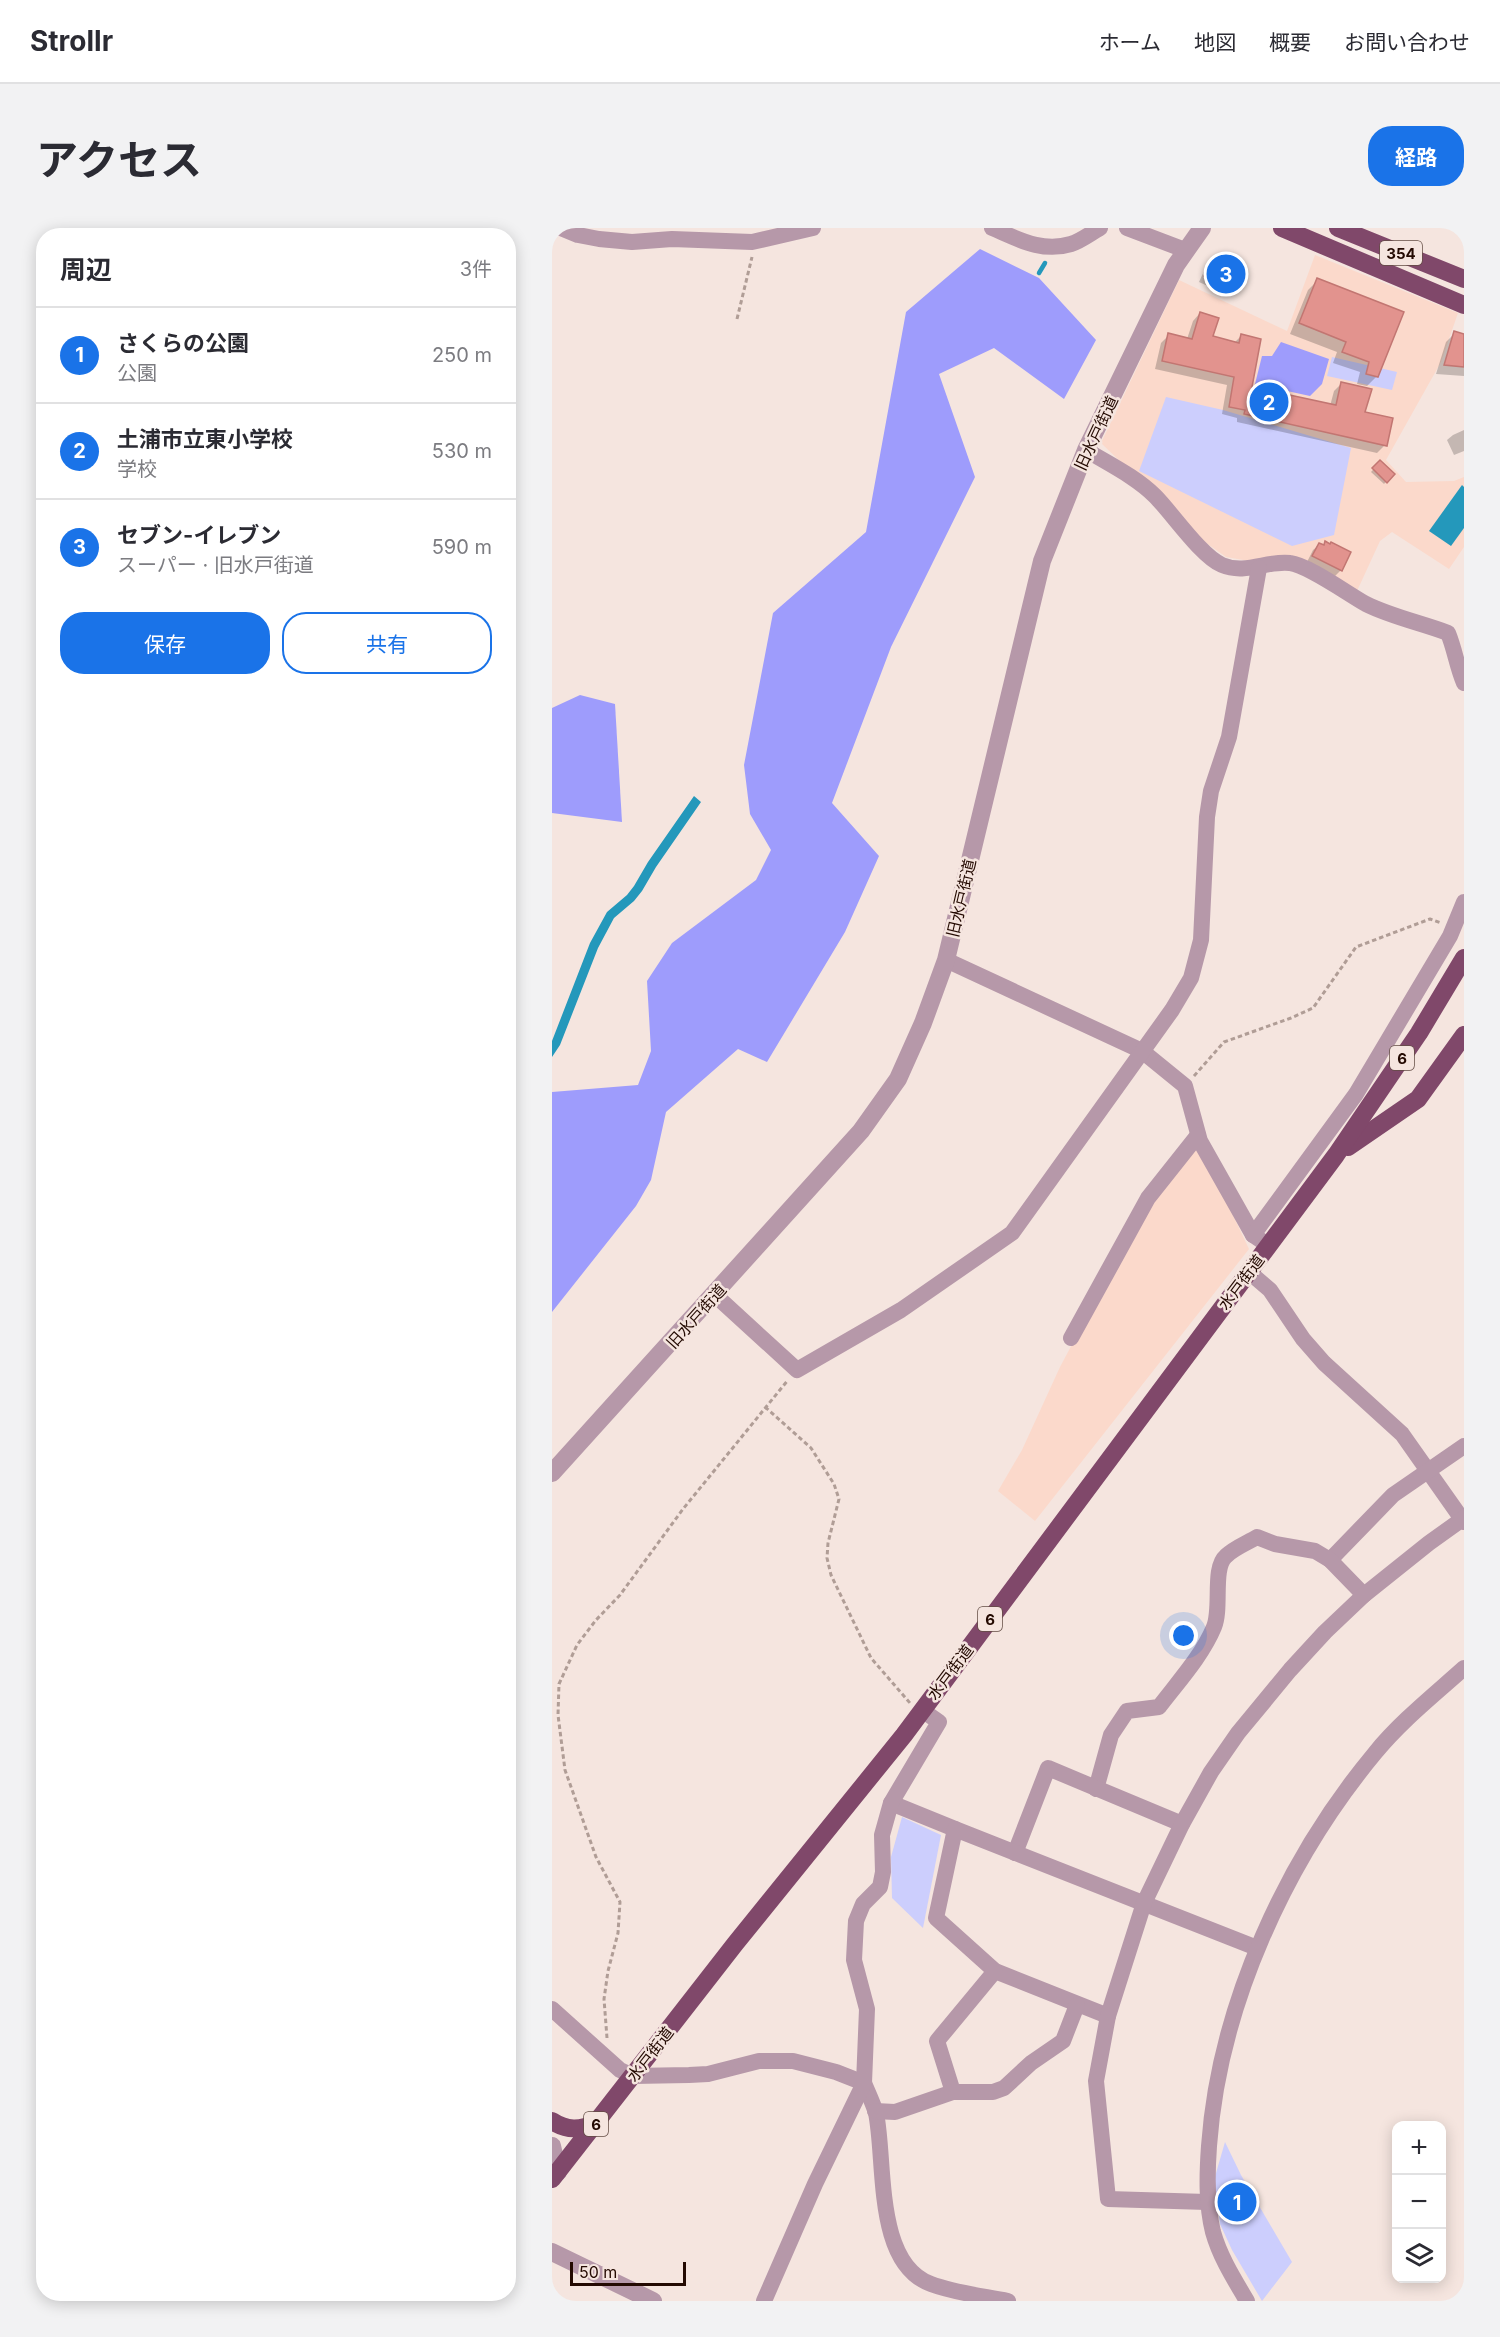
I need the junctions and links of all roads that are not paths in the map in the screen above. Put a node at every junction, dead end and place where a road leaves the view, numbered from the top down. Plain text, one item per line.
1 (561, 228) edge
2 (813, 228) edge
3 (992, 228) edge
4 (1100, 228) edge
5 (1127, 228) edge
6 (1202, 228) edge
7 (1282, 228) edge
8 (1338, 228) edge
9 (1185, 250) junction
10 (1464, 279) edge
11 (1464, 305) edge
12 (1086, 450) junction
13 (1259, 568) junction
14 (1464, 683) edge
15 (1464, 902) edge
16 (1464, 958) edge
17 (946, 960) junction
18 (1464, 1035) edge
19 (1142, 1051) junction
20 (1198, 1135) junction
21 (1336, 1155) junction
22 (1253, 1236) junction
23 (1269, 1246) junction
24 (1249, 1272) junction
25 (715, 1294) junction
26 (1071, 1338) dead end
27 (1464, 1446) edge
28 (1429, 1471) junction
29 (552, 1473) edge
30 (1463, 1520) edge
31 (1330, 1560) junction
32 (1364, 1595) junction
33 (1464, 1668) edge
34 (922, 1710) junction
35 (1096, 1789) junction
36 (891, 1803) junction
37 (1182, 1824) junction
38 (955, 1829) junction
39 (1016, 1853) junction
40 (1144, 1903) junction
41 (1257, 1948) junction
42 (995, 1971) junction
43 (1077, 2005) junction
44 (552, 2009) edge
45 (1108, 2016) junction
46 (633, 2076) junction
47 (864, 2083) junction
48 (952, 2092) junction
49 (875, 2111) junction
50 (552, 2121) edge
51 (597, 2123) junction
52 (552, 2146) edge
53 (555, 2176) edge
54 (1208, 2202) junction
55 (552, 2252) edge
56 (653, 2301) edge
57 (764, 2301) edge
58 (1008, 2301) edge
59 (1247, 2301) edge

1 - 2 street
3 - 4 street
5 - 9 street
6 - 9 street, 旧水戸街道
7 - 11 highway, 354
8 - 10 highway, 354
9 - 12 street, 旧水戸街道
12 - 13 street
12 - 17 street, 旧水戸街道
13 - 14 street
13 - 19 street
15 - 22 street
16 - 21 highway, 6
17 - 19 street
17 - 25 street, 旧水戸街道
18 - 21 highway
19 - 20 street
19 - 25 street
20 - 22 street
20 - 26 street
21 - 23 highway, 水戸街道 / 6
22 - 23 street
23 - 24 highway, 水戸街道 / 6
24 - 28 street
24 - 34 highway, 水戸街道 / 6
25 - 29 street, 旧水戸街道
27 - 28 street
28 - 30 street
28 - 31 street
30 - 32 street
31 - 32 street
31 - 35 street
32 - 37 street
33 - 41 street
34 - 36 street
34 - 46 highway, 水戸街道 / 6
35 - 37 street
35 - 39 street
36 - 38 street
36 - 47 street
37 - 40 street
38 - 39 street
38 - 42 street
39 - 40 street
40 - 41 street
40 - 45 street
41 - 54 street
42 - 43 street
42 - 48 street
43 - 45 street
43 - 48 street
44 - 46 street
45 - 54 street
46 - 47 street
46 - 51 highway, 水戸街道 / 6
47 - 49 street
47 - 57 street
48 - 49 street
49 - 58 street
50 - 51 highway
51 - 53 highway, 水戸街道 / 6
52 - 53 street
54 - 59 street
55 - 56 street

